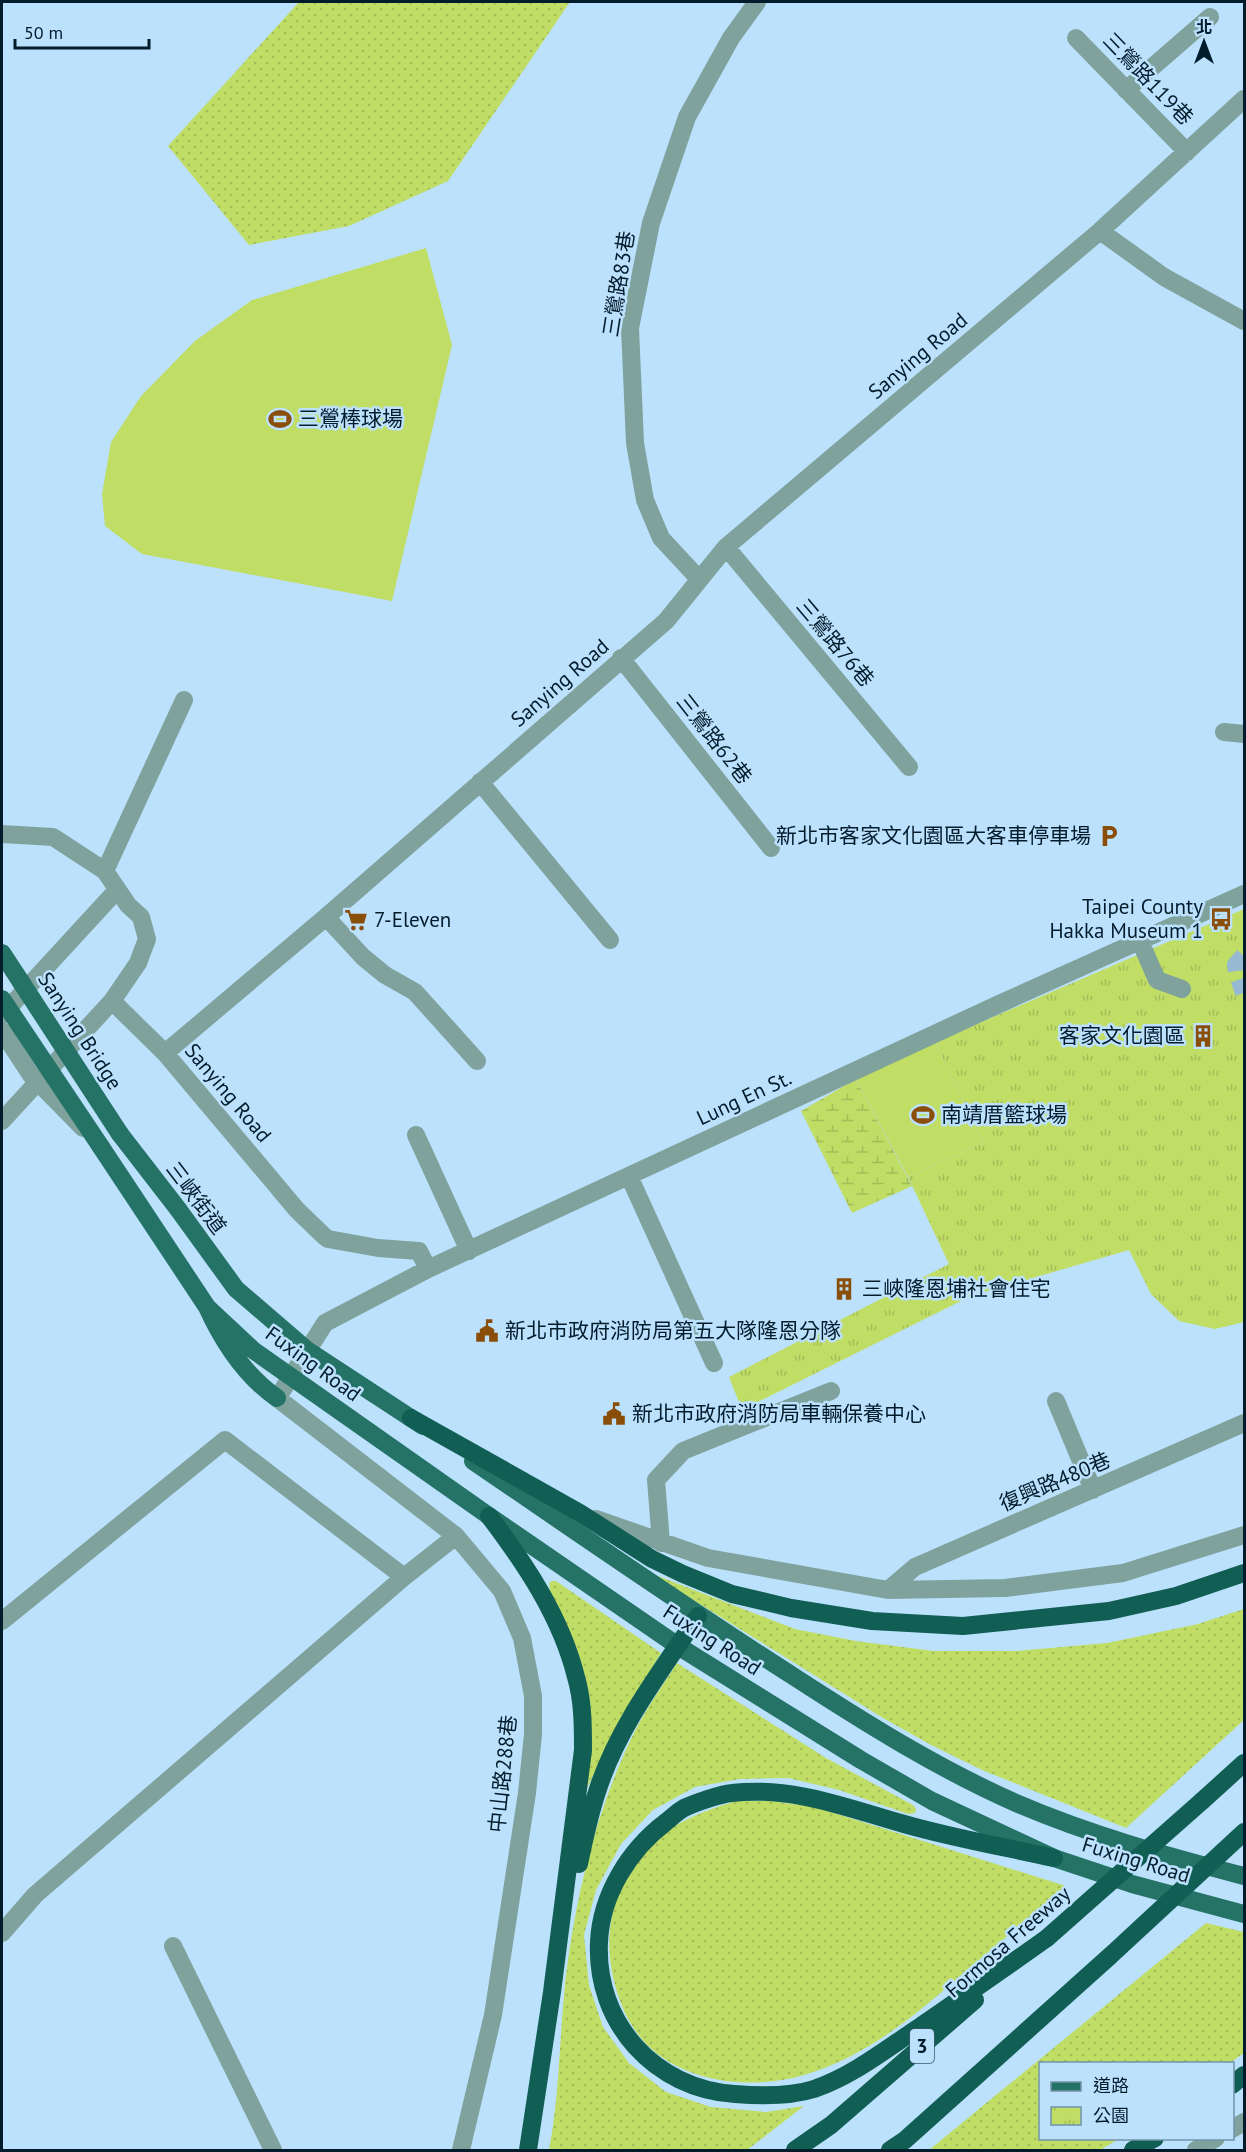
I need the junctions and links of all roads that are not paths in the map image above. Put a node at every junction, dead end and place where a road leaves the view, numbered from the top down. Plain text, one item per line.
1 (757, 2) edge
2 (1210, 17) dead end
3 (1076, 38) dead end
4 (1126, 90) junction
5 (1245, 99) edge
6 (1187, 152) junction
7 (1100, 231) junction
8 (1245, 321) edge
9 (726, 547) junction
10 (699, 579) junction
11 (621, 658) junction
12 (184, 700) dead end
13 (1224, 732) dead end
14 (1245, 734) edge
15 (909, 767) dead end
16 (480, 782) junction
17 (2, 834) edge
18 (771, 848) dead end
19 (105, 871) junction
20 (117, 890) junction
21 (1245, 894) edge
22 (326, 917) junction
23 (610, 940) dead end
24 (1140, 941) junction
25 (2, 948) edge
26 (2, 953) edge
27 (21, 982) junction
28 (1182, 989) dead end
29 (2, 999) edge
30 (112, 1001) junction
31 (2, 1015) edge
32 (2, 1031) edge
33 (165, 1053) junction
34 (477, 1060) dead end
35 (2, 1121) edge
36 (120, 1134) joint
37 (416, 1135) dead end
38 (100, 1147) junction
39 (629, 1176) junction
40 (469, 1251) junction
41 (428, 1269) junction
42 (236, 1289) joint
43 (207, 1307) junction
44 (307, 1350) junction
45 (714, 1363) dead end
46 (291, 1377) junction
47 (831, 1391) dead end
48 (277, 1398) junction
49 (1056, 1401) dead end
50 (411, 1418) junction
51 (1245, 1423) edge
52 (1093, 1490) junction
53 (580, 1513) junction
54 (489, 1516) junction
55 (1245, 1535) edge
56 (456, 1536) junction
57 (661, 1543) junction
58 (1245, 1573) edge
59 (404, 1577) junction
60 (888, 1590) junction
61 (698, 1616) junction
62 (2, 1621) edge
63 (678, 1646) junction
64 (1245, 1762) edge
65 (1245, 1832) edge
66 (1054, 1858) junction
67 (1245, 1876) edge
68 (1245, 1914) edge
69 (2, 1933) edge
70 (1047, 1938) junction
71 (173, 1946) dead end
72 (552, 1992) junction
73 (1153, 2140) edge
74 (1214, 2140) edge
75 (273, 2151) edge
76 (461, 2151) edge
77 (528, 2151) edge
78 (795, 2151) edge
79 (890, 2151) edge
80 (1133, 2151) edge
81 (1196, 2151) edge

1 - 10 street, 三鶯路83巷
2 - 4 street
3 - 4 street, 三鶯路119巷
4 - 6 street, 三鶯路119巷
5 - 6 street, Sanying Road
6 - 7 street, Sanying Road
7 - 8 street
7 - 9 street, Sanying Road
9 - 10 street, Sanying Road
9 - 15 street, 三鶯路76巷
10 - 11 street, Sanying Road
11 - 16 street, Sanying Road
11 - 18 street, 三鶯路62巷
12 - 19 street
13 - 14 street
16 - 22 street, Sanying Road
16 - 23 street
17 - 19 street
19 - 20 street
20 - 30 street
20 - 31 street
21 - 24 street, Lung En St.
22 - 33 street, Sanying Road
22 - 34 street
24 - 28 street
24 - 39 street, Lung En St.
25 - 27 street
26 - 27 main road, Sanying Bridge
27 - 36 main road, Sanying Bridge, bridge
29 - 38 main road, bridge
30 - 33 street
30 - 35 street
32 - 38 street, bridge
33 - 41 street, Sanying Road
36 - 42 main road, 三峽街道
37 - 40 street
38 - 43 main road
39 - 40 street, Lung En St.
39 - 45 street
40 - 41 street, Lung En St.
41 - 44 street, Lung En St.
42 - 44 main road, Fuxing Road
43 - 46 main road, Fuxing Road
43 - 48 main road
44 - 46 street, Lung En St.
44 - 50 main road, Fuxing Road
46 - 48 street, Lung En St.
46 - 54 main road, Fuxing Road
47 - 57 street
48 - 56 street, 中山路288巷
49 - 52 street
50 - 53 highway
50 - 61 main road, Fuxing Road
51 - 52 street, 復興路480巷
52 - 60 street, 復興路480巷
53 - 57 street
53 - 58 highway
54 - 63 main road, Fuxing Road
54 - 72 highway
55 - 60 street
56 - 59 street
56 - 76 street, 中山路288巷
57 - 60 street
59 - 62 street
59 - 69 street
61 - 63 highway
61 - 67 main road, Fuxing Road
63 - 66 main road, Fuxing Road
63 - 72 highway
64 - 70 highway, Formosa Freeway / 3, bridge
65 - 79 highway, bridge
66 - 68 main road, Fuxing Road
66 - 70 highway
70 - 78 highway, Formosa Freeway / 3
71 - 75 street
72 - 77 highway
73 - 80 highway
74 - 81 street

